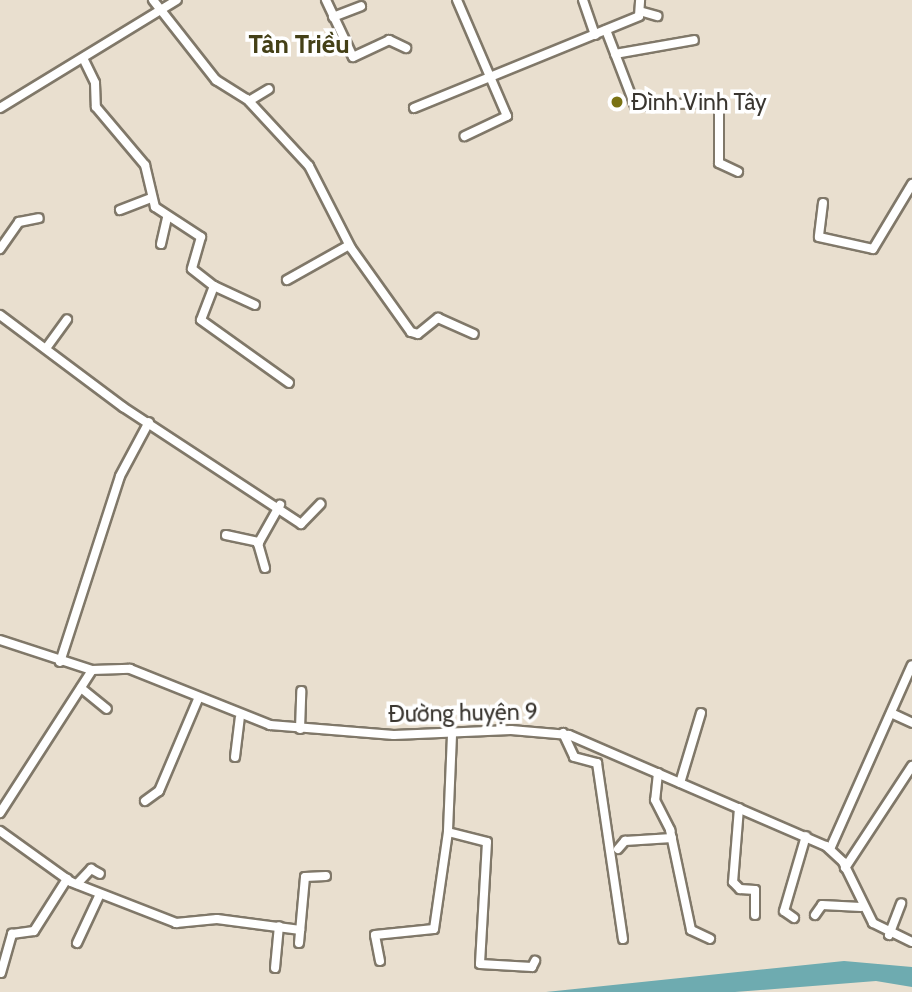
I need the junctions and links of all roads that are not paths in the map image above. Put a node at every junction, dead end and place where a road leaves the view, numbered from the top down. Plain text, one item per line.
1 (153, 0) edge
2 (177, 0) edge
3 (326, 0) edge
4 (457, 0) edge
5 (583, 0) edge
6 (640, 0) edge
7 (361, 6) dead end
8 (643, 12) junction
9 (159, 13) junction
10 (657, 16) dead end
11 (333, 17) junction
12 (606, 30) junction
13 (594, 35) junction
14 (694, 40) dead end
15 (406, 48) dead end
16 (615, 54) junction
17 (84, 60) junction
18 (495, 77) junction
19 (269, 89) dead end
20 (249, 101) junction
21 (0, 108) edge
22 (414, 108) dead end
23 (465, 136) dead end
24 (738, 172) dead end
25 (912, 184) edge
26 (152, 198) junction
27 (823, 203) dead end
28 (120, 210) dead end
29 (39, 218) dead end
30 (167, 218) junction
31 (161, 244) dead end
32 (349, 245) junction
33 (0, 249) edge
34 (287, 280) dead end
35 (214, 286) junction
36 (255, 305) dead end
37 (0, 315) edge
38 (66, 319) dead end
39 (474, 334) dead end
40 (47, 347) junction
41 (289, 383) dead end
42 (149, 422) junction
43 (320, 504) dead end
44 (280, 505) junction
45 (226, 535) dead end
46 (259, 542) junction
47 (265, 568) dead end
48 (0, 640) edge
49 (60, 663) junction
50 (912, 665) edge
51 (92, 670) junction
52 (81, 688) junction
53 (302, 691) dead end
54 (198, 698) junction
55 (107, 709) dead end
56 (701, 713) dead end
57 (891, 713) junction
58 (240, 718) junction
59 (912, 723) edge
60 (300, 729) junction
61 (563, 733) junction
62 (452, 735) junction
63 (235, 757) dead end
64 (912, 766) edge
65 (658, 773) junction
66 (680, 783) junction
67 (145, 801) dead end
68 (739, 808) junction
69 (0, 813) edge
70 (0, 831) edge
71 (448, 832) junction
72 (806, 836) junction
73 (672, 838) junction
74 (618, 849) dead end
75 (830, 849) junction
76 (845, 868) junction
77 (100, 874) dead end
78 (326, 876) dead end
79 (67, 879) junction
80 (77, 884) junction
81 (100, 894) junction
82 (901, 903) dead end
83 (861, 907) junction
84 (755, 915) dead end
85 (815, 915) dead end
86 (794, 918) dead end
87 (279, 926) junction
88 (300, 930) junction
89 (890, 932) junction
90 (912, 936) edge
91 (623, 939) dead end
92 (710, 939) dead end
93 (912, 942) edge
94 (77, 943) dead end
95 (299, 943) dead end
96 (380, 961) dead end
97 (535, 961) dead end
98 (275, 968) dead end
99 (1, 973) edge

1 - 9 street
2 - 9 street
3 - 11 street
4 - 18 street
5 - 13 street
6 - 8 street
7 - 11 street
8 - 10 street
8 - 12 street
9 - 17 street
9 - 20 street
11 - 15 street
12 - 13 street
12 - 16 street
13 - 18 street
14 - 16 street
16 - 24 street
17 - 21 street
17 - 26 street
18 - 22 street
18 - 23 street
19 - 20 street
20 - 32 street
25 - 27 street
26 - 28 street
26 - 30 street
29 - 33 street
30 - 31 street
30 - 35 street
32 - 34 street
32 - 39 street
35 - 36 street
35 - 41 street
37 - 40 street
38 - 40 street
40 - 42 street
42 - 44 street
42 - 49 street
43 - 44 street
44 - 46 street
45 - 46 street
46 - 47 street
48 - 49 street, Đường huyện 9
49 - 51 street, Đường huyện 9
50 - 57 street
51 - 52 street
51 - 54 street, Đường huyện 9
52 - 55 street
52 - 69 street
53 - 60 street
54 - 58 street, Đường huyện 9
54 - 67 street
56 - 66 street
57 - 59 street
57 - 75 street
58 - 60 street, Đường huyện 9
58 - 63 street
60 - 62 street, Đường huyện 9
61 - 62 street, Đường huyện 9
61 - 65 street, Đường huyện 9
61 - 91 street
62 - 71 street
64 - 76 street
65 - 66 street, Đường huyện 9
65 - 73 street
66 - 68 street, Đường huyện 9
68 - 72 street, Đường huyện 9
68 - 84 street
70 - 79 street
71 - 96 street
71 - 97 street
72 - 75 street, Đường huyện 9
72 - 86 street
73 - 74 street
73 - 92 street
75 - 76 street, Đường huyện 9
76 - 83 street, Đường huyện 9
77 - 80 street
78 - 88 street
79 - 80 street
79 - 99 street
80 - 81 street
81 - 87 street
81 - 94 street
82 - 89 street
83 - 85 street
83 - 89 street, Đường huyện 9
87 - 88 street
87 - 98 street
88 - 95 street
89 - 90 street
89 - 93 street, Đường huyện 9

